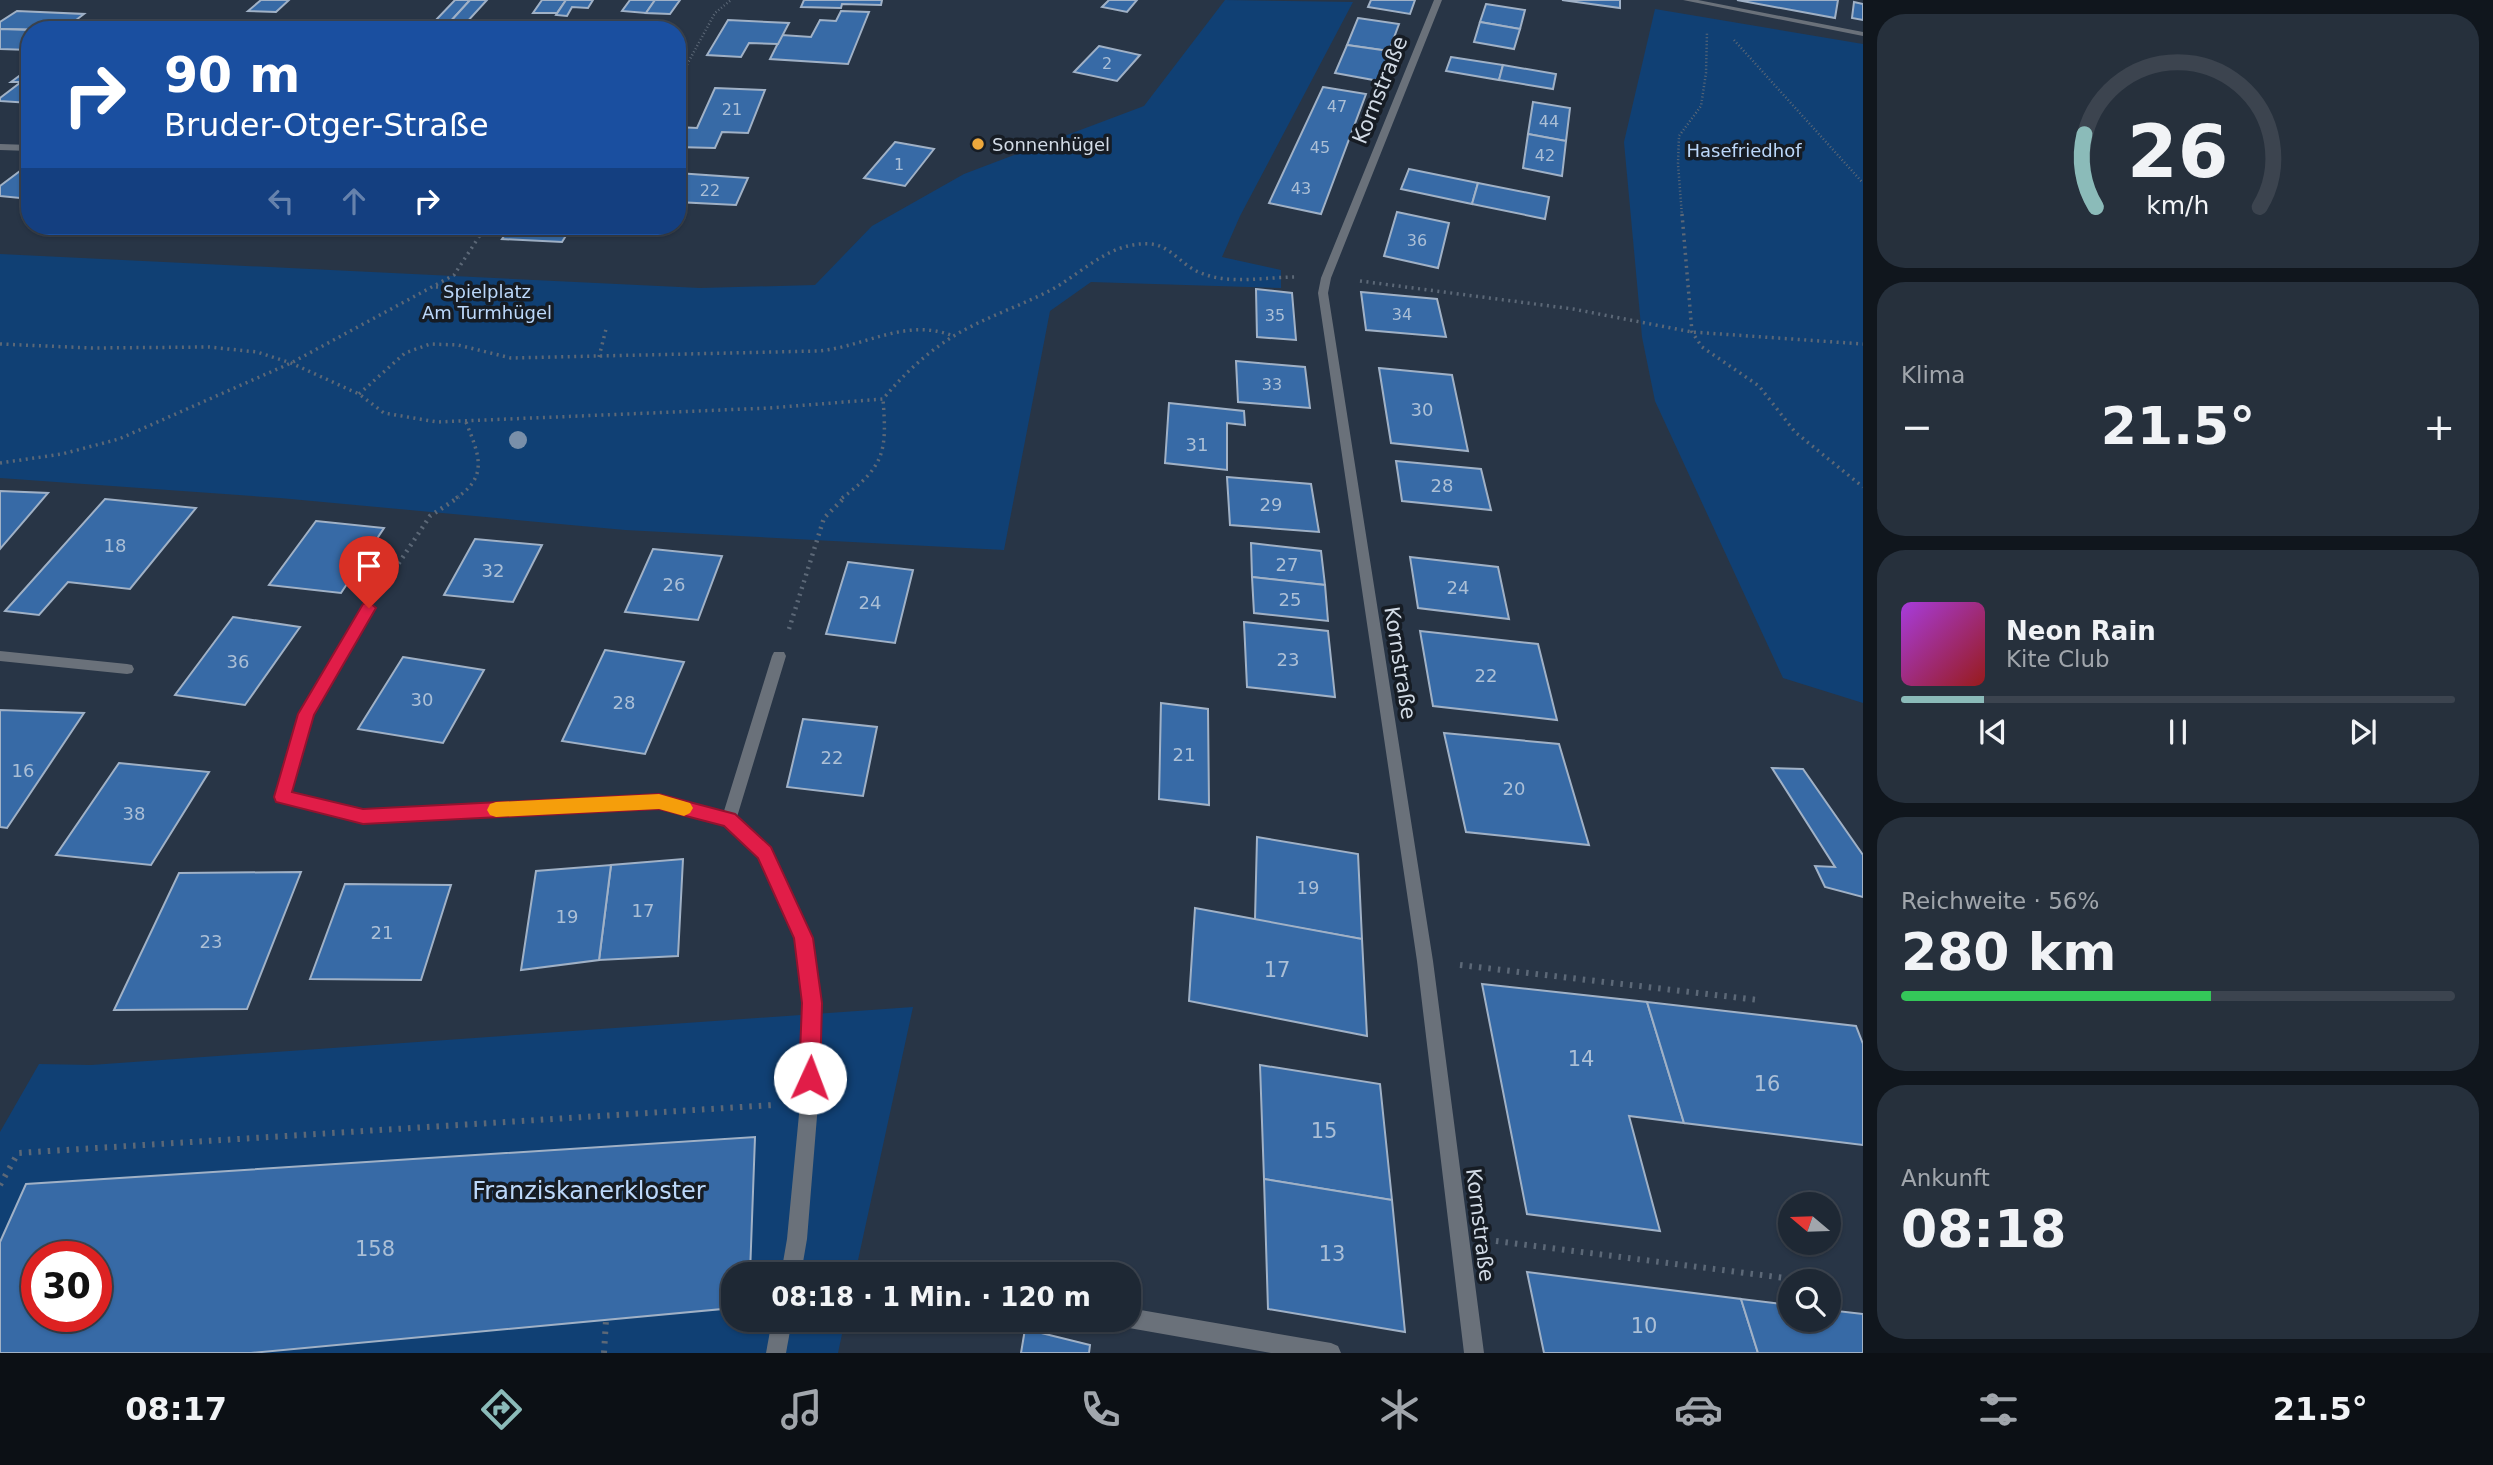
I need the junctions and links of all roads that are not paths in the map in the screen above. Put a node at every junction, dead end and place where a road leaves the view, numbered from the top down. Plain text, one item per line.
1 (1438, 0) edge
2 (1687, 0) edge
3 (1863, 34) edge
4 (0, 147) edge
5 (21, 148) edge
6 (369, 608) road end
7 (0, 656) edge
8 (779, 656) road end
9 (127, 669) dead end
10 (729, 819) junction
11 (793, 1262) edge
12 (1141, 1320) edge
13 (780, 1332) edge
14 (776, 1353) edge
15 (1331, 1353) edge
16 (1474, 1353) edge

1 - 16 street, Kornstraße
2 - 3 street
4 - 5 street
6 - 10 street
7 - 9 street
8 - 10 street
10 - 11 street
12 - 15 street
13 - 14 street

